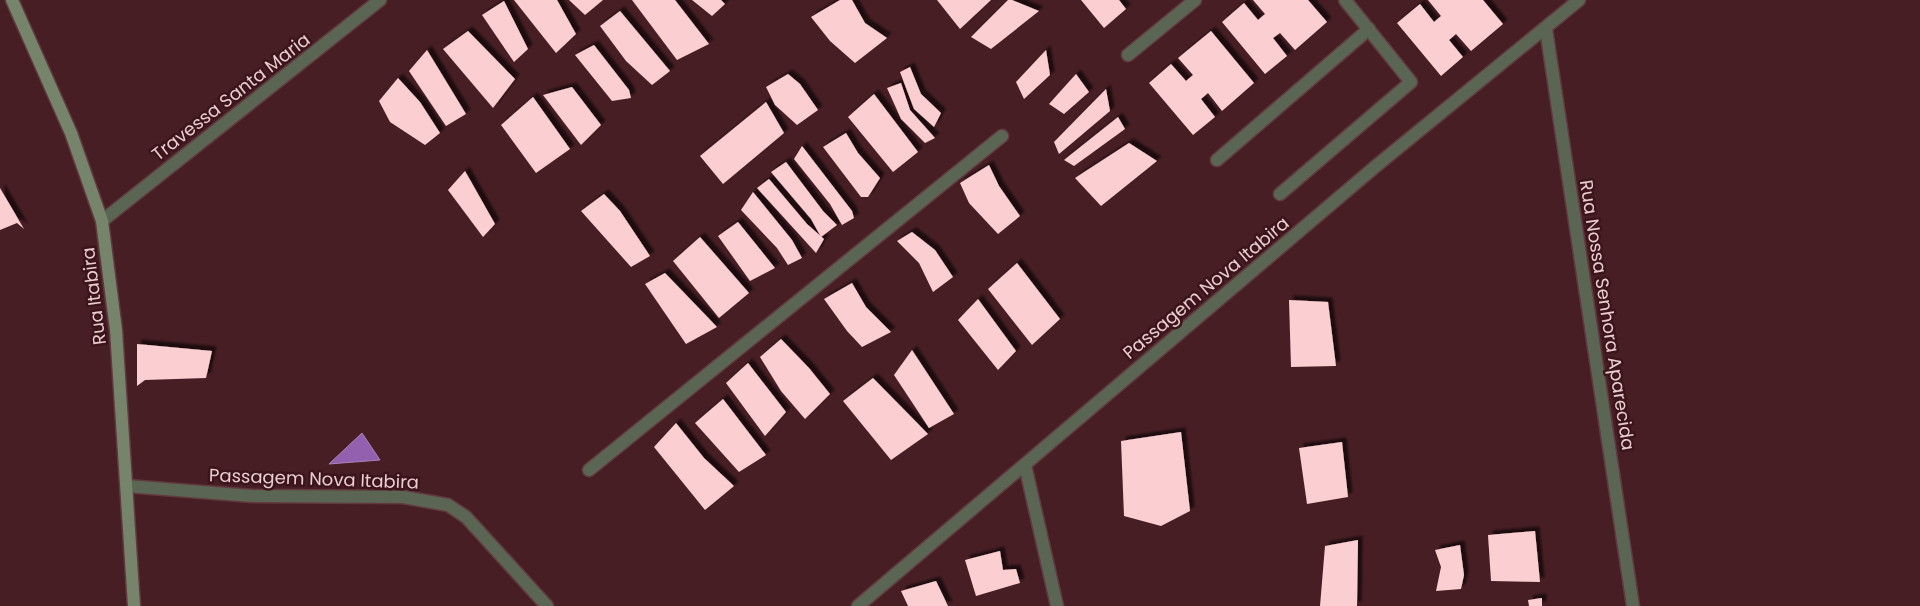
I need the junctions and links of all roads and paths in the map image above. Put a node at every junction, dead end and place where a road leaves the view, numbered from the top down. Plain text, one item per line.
1 (12, 0) edge
2 (380, 0) edge
3 (1195, 0) edge
4 (1345, 0) edge
5 (1579, 0) edge
6 (1369, 29) junction
7 (1546, 29) junction
8 (1128, 55) dead end
9 (1002, 136) dead end
10 (1217, 160) dead end
11 (1280, 194) dead end
12 (102, 221) junction
13 (1025, 465) junction
14 (589, 470) dead end
15 (127, 486) junction
16 (134, 606) edge
17 (547, 606) edge
18 (858, 606) edge
19 (1057, 606) edge
20 (1633, 606) edge

1 - 12 street, Rua Itabira
2 - 12 street, Travessa Santa Maria
3 - 8 street
4 - 6 street
5 - 7 street, Passagem Nova Itabira
6 - 10 street
6 - 11 street
7 - 13 street, Passagem Nova Itabira
7 - 20 street, Rua Nossa Senhora Aparecida
9 - 14 street
12 - 15 street, Rua Itabira
13 - 18 street, Passagem Nova Itabira
13 - 19 street
15 - 16 street, Rua Itabira
15 - 17 street, Passagem Nova Itabira

